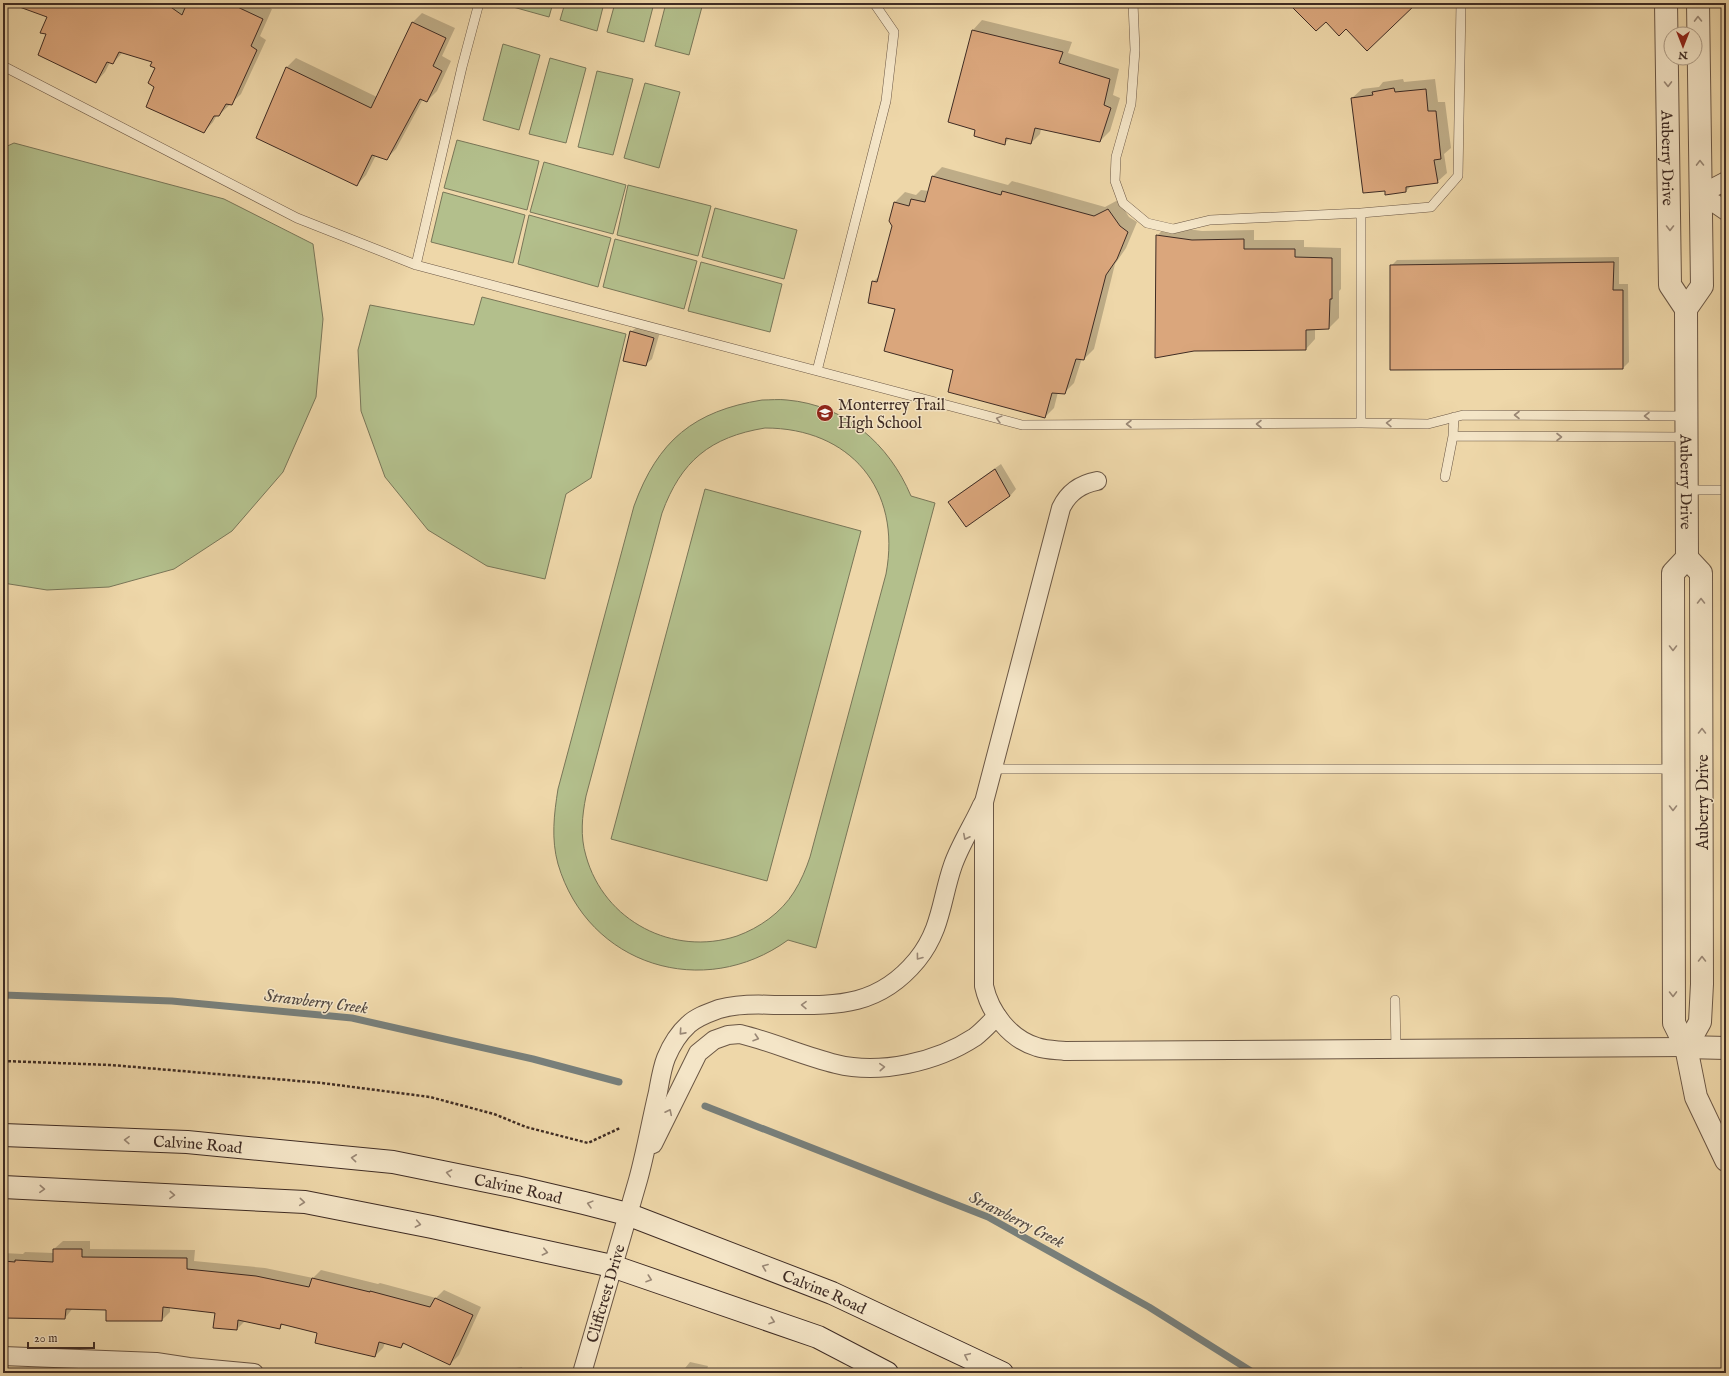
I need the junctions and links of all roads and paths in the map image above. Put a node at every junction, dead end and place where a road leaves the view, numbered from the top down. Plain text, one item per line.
1 (479, 3) edge
2 (874, 3) edge
3 (1133, 3) edge
4 (1461, 3) edge
5 (1666, 3) edge
6 (1698, 3) edge
7 (3, 66) edge
8 (1726, 181) edge
9 (1701, 194) junction
10 (1726, 211) edge
11 (1361, 213) junction
12 (416, 265) junction
13 (1686, 309) junction
14 (817, 371) junction
15 (1686, 416) junction
16 (1454, 417) junction
17 (1362, 423) junction
18 (1453, 436) junction
19 (1686, 437) junction
20 (1445, 477) dead end
21 (1097, 481) dead end
22 (1687, 490) junction
23 (1726, 490) edge
24 (1687, 558) junction
25 (993, 769) junction
26 (1673, 769) junction
27 (984, 802) junction
28 (1396, 1000) dead end
29 (997, 1016) junction
30 (1686, 1048) junction
31 (1726, 1048) edge
32 (1396, 1049) junction
33 (3, 1061) edge
34 (620, 1128) dead end
35 (3, 1135) edge
36 (1726, 1160) edge
37 (640, 1172) junction
38 (3, 1187) edge
39 (627, 1214) junction
40 (612, 1266) junction
41 (3, 1356) edge
42 (188, 1370) edge
43 (254, 1373) edge
44 (582, 1373) edge
45 (887, 1373) edge
46 (1002, 1373) edge

1 - 12 lane
2 - 14 lane
3 - 11 lane
4 - 11 lane
5 -> 13 street, Auberry Drive
9 -> 6 street, Auberry Drive
7 - 12 lane
8 - 9 street
9 - 10 street
9 - 13 street, Auberry Drive
11 - 17 lane
12 - 14 lane
13 - 15 street, Auberry Drive
17 -> 14 lane
15 -> 16 lane
15 - 19 street, Auberry Drive
16 -> 17 lane
16 - 18 lane
18 -> 19 lane
18 - 20 lane
19 - 22 street, Auberry Drive
21 - 25 street
22 - 23 lane
22 - 24 street, Auberry Drive
24 -> 26 street, Auberry Drive
30 -> 24 street, Auberry Drive
25 - 26 lane
25 - 27 street
26 -> 30 street, Auberry Drive
27 - 29 street
27 -> 37 street
28 - 32 lane
29 - 32 street
37 -> 29 street
30 - 31 street
30 - 32 street
30 - 36 street, Auberry Drive
33 - 34 path
39 -> 35 street, Calvine Road
37 - 39 street, Cliffcrest Drive
38 -> 40 street
39 - 40 street, Cliffcrest Drive
46 -> 39 street, Calvine Road
40 - 44 street, Cliffcrest Drive
40 -> 45 street
41 - 42 street
42 - 43 street

